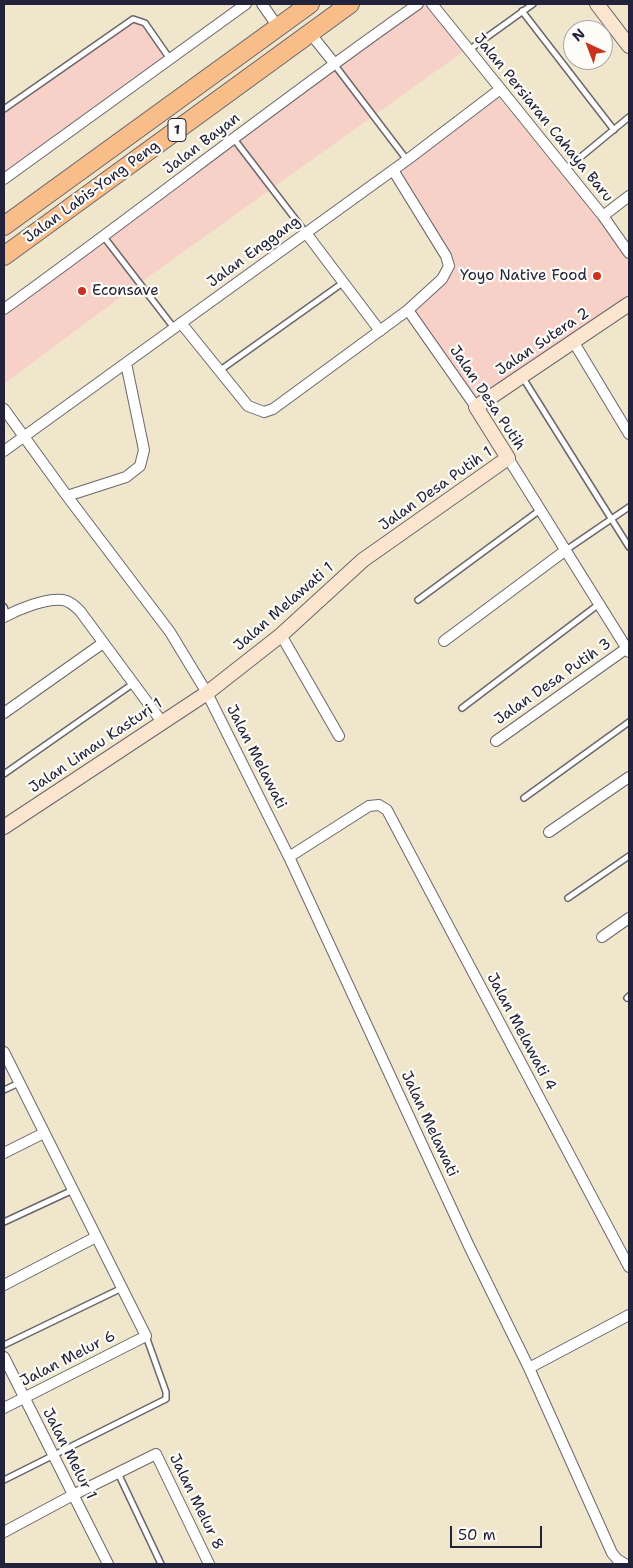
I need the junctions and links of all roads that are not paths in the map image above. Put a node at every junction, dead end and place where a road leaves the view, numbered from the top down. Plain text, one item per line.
1 (246, 4) edge
2 (262, 4) edge
3 (310, 4) edge
4 (350, 4) edge
5 (418, 4) edge
6 (432, 4) edge
7 (533, 4) edge
8 (597, 4) edge
9 (522, 11) junction
10 (278, 27) junction
11 (310, 33) junction
12 (629, 46) edge
13 (469, 50) junction
14 (170, 59) junction
15 (334, 63) junction
16 (499, 90) junction
17 (4, 109) edge
18 (629, 117) edge
19 (142, 125) junction
20 (614, 130) junction
21 (234, 139) junction
22 (159, 143) junction
23 (407, 160) junction
24 (393, 170) junction
25 (565, 170) junction
26 (4, 179) edge
27 (629, 196) edge
28 (602, 216) junction
29 (4, 225) edge
30 (306, 233) junction
31 (104, 237) junction
32 (629, 253) edge
33 (4, 256) edge
34 (344, 282) junction
35 (629, 304) edge
36 (4, 309) edge
37 (408, 310) junction
38 (178, 326) junction
39 (380, 331) junction
40 (573, 341) junction
41 (126, 363) junction
42 (219, 371) junction
43 (521, 375) junction
44 (476, 407) junction
45 (4, 408) edge
46 (629, 434) edge
47 (24, 437) junction
48 (4, 452) edge
49 (508, 458) junction
50 (67, 496) junction
51 (629, 507) edge
52 (540, 510) junction
53 (612, 520) junction
54 (383, 547) joint
55 (629, 547) edge
56 (566, 550) junction
57 (418, 600) dead end
58 (599, 604) junction
59 (5, 613) edge
60 (281, 634) junction
61 (444, 641) dead end
62 (102, 643) junction
63 (628, 650) edge
64 (134, 683) junction
65 (207, 693) junction
66 (462, 708) dead end
67 (4, 713) edge
68 (162, 722) junction
69 (629, 722) edge
70 (339, 736) dead end
71 (496, 741) dead end
72 (4, 774) edge
73 (629, 777) edge
74 (524, 798) dead end
75 (5, 823) edge
76 (549, 832) dead end
77 (629, 856) edge
78 (289, 857) junction
79 (568, 898) dead end
80 (629, 918) edge
81 (602, 937) dead end
82 (4, 1052) edge
83 (19, 1083) junction
84 (4, 1090) edge
85 (44, 1133) junction
86 (4, 1153) edge
87 (73, 1190) junction
88 (4, 1222) edge
89 (96, 1237) junction
90 (629, 1267) edge
91 (4, 1285) edge
92 (122, 1288) junction
93 (629, 1315) edge
94 (146, 1336) junction
95 (4, 1345) edge
96 (4, 1357) edge
97 (529, 1368) junction
98 (24, 1398) junction
99 (4, 1408) edge
100 (53, 1455) junction
101 (117, 1473) junction
102 (4, 1480) edge
103 (73, 1494) junction
104 (4, 1532) edge
105 (108, 1564) edge
106 (161, 1564) edge
107 (209, 1564) edge
108 (626, 1564) edge

1 - 14 street
2 - 10 street
3 - 10 highway, Jalan Labis-Yong Peng / 1
4 - 11 highway, Jalan Labis-Yong Peng / 1
5 - 15 street, Jalan Bayan
6 - 13 street, Jalan Persiaran Cahaya Baru
7 - 9 lane
8 - 12 street
9 - 13 lane
9 - 20 lane
10 - 19 highway, Jalan Labis-Yong Peng / 1
11 - 15 street
11 - 22 highway, Jalan Labis-Yong Peng / 1
13 - 16 street, Jalan Persiaran Cahaya Baru
14 - 17 lane
14 - 26 street
15 - 21 street, Jalan Bayan
15 - 23 lane
16 - 23 street, Jalan Enggang
16 - 25 street, Jalan Persiaran Cahaya Baru
18 - 20 lane
19 - 22 highway
19 - 29 highway, Jalan Labis-Yong Peng / 1
20 - 25 lane
21 - 30 lane
21 - 31 street, Jalan Bayan
22 - 33 highway, Jalan Labis-Yong Peng / 1
23 - 24 street, Jalan Enggang
24 - 30 street, Jalan Enggang
24 - 37 street
25 - 28 street, Jalan Persiaran Cahaya Baru
27 - 28 street
28 - 32 street, Jalan Persiaran Cahaya Baru
30 - 34 street
30 - 38 street, Jalan Enggang
31 - 36 street, Jalan Bayan
31 - 38 lane
34 - 39 street
34 - 42 lane
35 - 40 street, Jalan Sutera 2
37 - 39 street
37 - 44 street, Jalan Desa Putih
38 - 41 street, Jalan Enggang
38 - 42 street
39 - 42 street
40 - 43 street, Jalan Sutera 2
40 - 46 street
41 - 47 street, Jalan Enggang
41 - 50 street
43 - 44 street, Jalan Sutera 2
43 - 53 lane
44 - 49 street, Jalan Desa Putih
45 - 47 street, Jalan Melawati
47 - 48 street, Jalan Enggang
47 - 50 street, Jalan Melawati
49 - 52 street, Jalan Desa Putih
49 - 54 street, Jalan Desa Putih 1
50 - 65 street, Jalan Melawati
51 - 53 lane
52 - 56 street, Jalan Desa Putih
52 - 57 lane
53 - 55 lane
53 - 56 lane
54 - 60 street, Jalan Melawati 1
56 - 58 street, Jalan Desa Putih
56 - 61 street
58 - 63 street, Jalan Desa Putih
58 - 66 lane
59 - 62 street
60 - 65 street, Jalan Melawati 1
60 - 70 street
62 - 64 street
62 - 67 street
63 - 71 street, Jalan Desa Putih 3
64 - 68 street
64 - 72 lane
65 - 68 street, Jalan Limau Kasturi 1
65 - 78 street, Jalan Melawati
68 - 75 street, Jalan Limau Kasturi 1
69 - 74 lane
73 - 76 street
77 - 79 lane
78 - 90 street, Jalan Melawati 4
78 - 97 street, Jalan Melawati
80 - 81 street
82 - 83 street
83 - 84 lane
83 - 85 street
85 - 86 street
85 - 87 street
87 - 88 lane
87 - 89 street
89 - 91 street
89 - 92 street
92 - 94 street
92 - 95 lane
93 - 97 street
94 - 98 street, Jalan Melur 6
94 - 100 lane
96 - 98 street, Jalan Melur 1
97 - 108 street, Jalan Melawati
98 - 99 street, Jalan Melur 6
98 - 100 street, Jalan Melur 1
100 - 102 lane
100 - 103 street, Jalan Melur 1
101 - 103 street, Jalan Melur 8
101 - 106 lane
101 - 107 street, Jalan Melur 8
103 - 104 street, Jalan Melur 8
103 - 105 street, Jalan Melur 1

